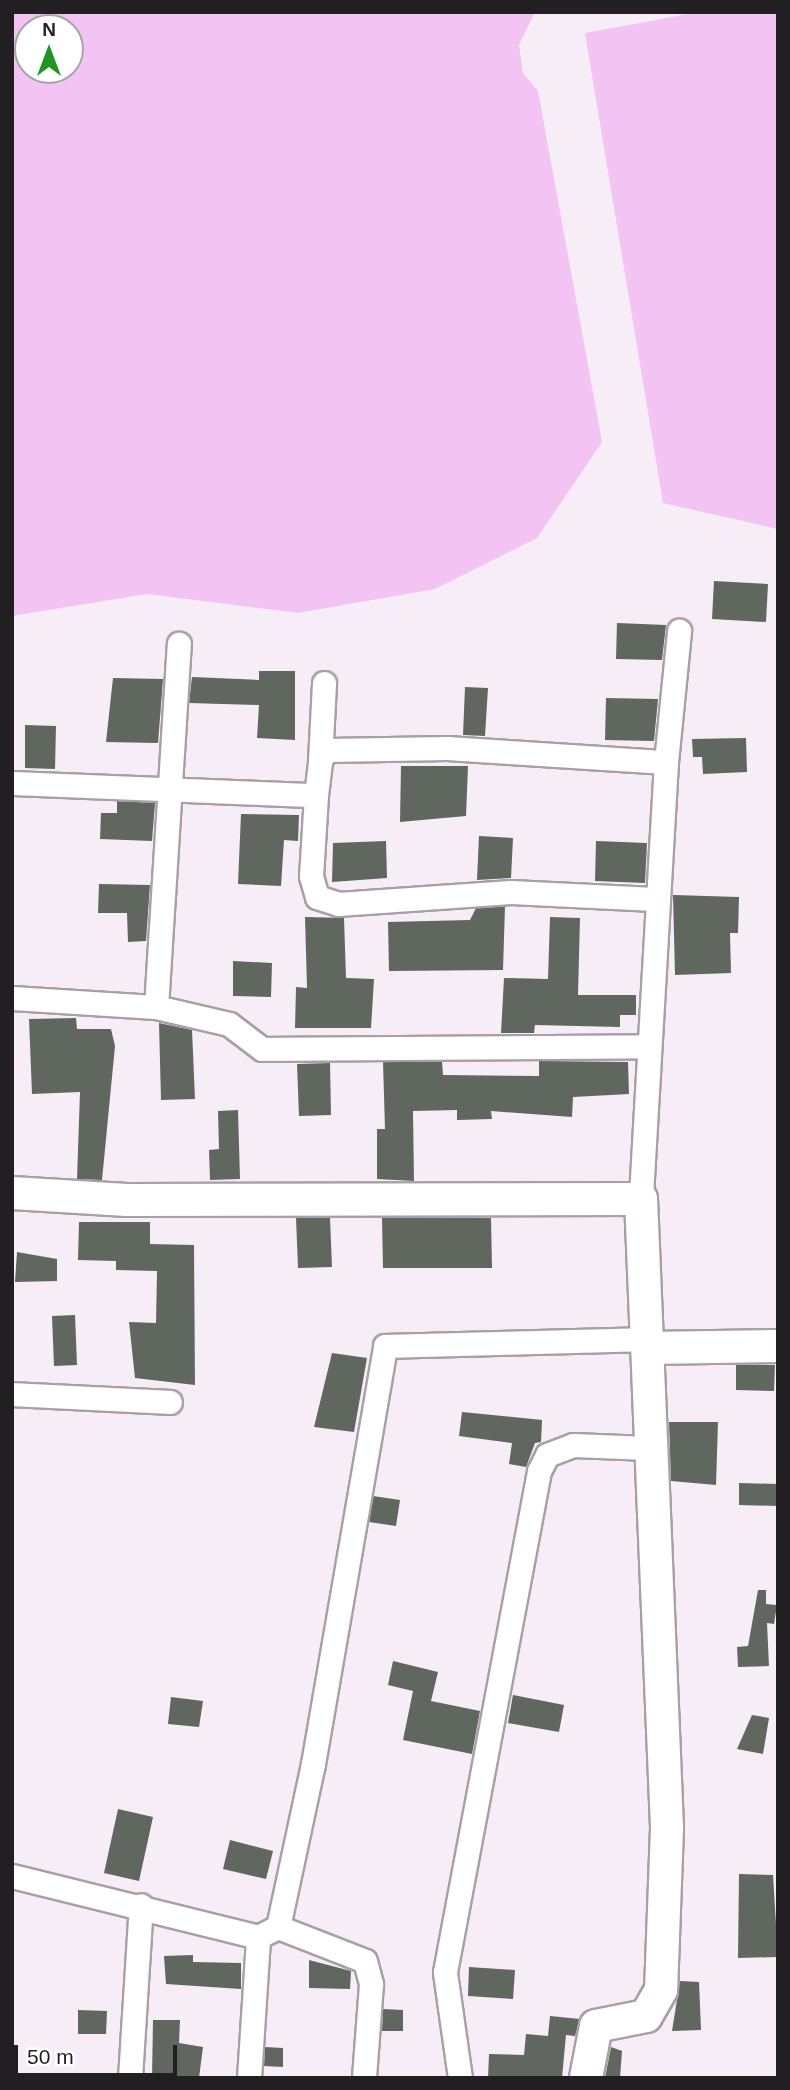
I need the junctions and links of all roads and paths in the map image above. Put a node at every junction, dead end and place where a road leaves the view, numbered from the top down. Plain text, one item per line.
1 (680, 631) dead end
2 (179, 644) dead end
3 (324, 683) dead end
4 (320, 760) junction
5 (666, 762) junction
6 (12, 783) edge
7 (166, 789) junction
8 (316, 795) junction
9 (654, 899) junction
10 (12, 998) edge
11 (156, 1007) junction
12 (648, 1046) junction
13 (12, 1193) edge
14 (641, 1199) junction
15 (648, 1344) junction
16 (778, 1346) edge
17 (12, 1394) edge
18 (170, 1402) dead end
19 (648, 1448) junction
20 (12, 1876) edge
21 (141, 1905) junction
22 (268, 1932) junction
23 (130, 2078) edge
24 (249, 2078) edge
25 (364, 2078) edge
26 (460, 2078) edge
27 (586, 2078) edge

1 - 5 street
2 - 7 street
3 - 4 street
4 - 5 street
4 - 8 street
5 - 9 street
6 - 7 street
7 - 8 street
7 - 11 street
8 - 9 street
9 - 12 street
10 - 11 street
11 - 12 street
12 - 14 street
13 - 14 street
14 - 15 street
15 - 16 street
15 - 19 street
15 - 22 street
17 - 18 street
19 - 26 street
19 - 27 street
20 - 21 street
21 - 22 street
21 - 23 street
22 - 24 street
22 - 25 street

